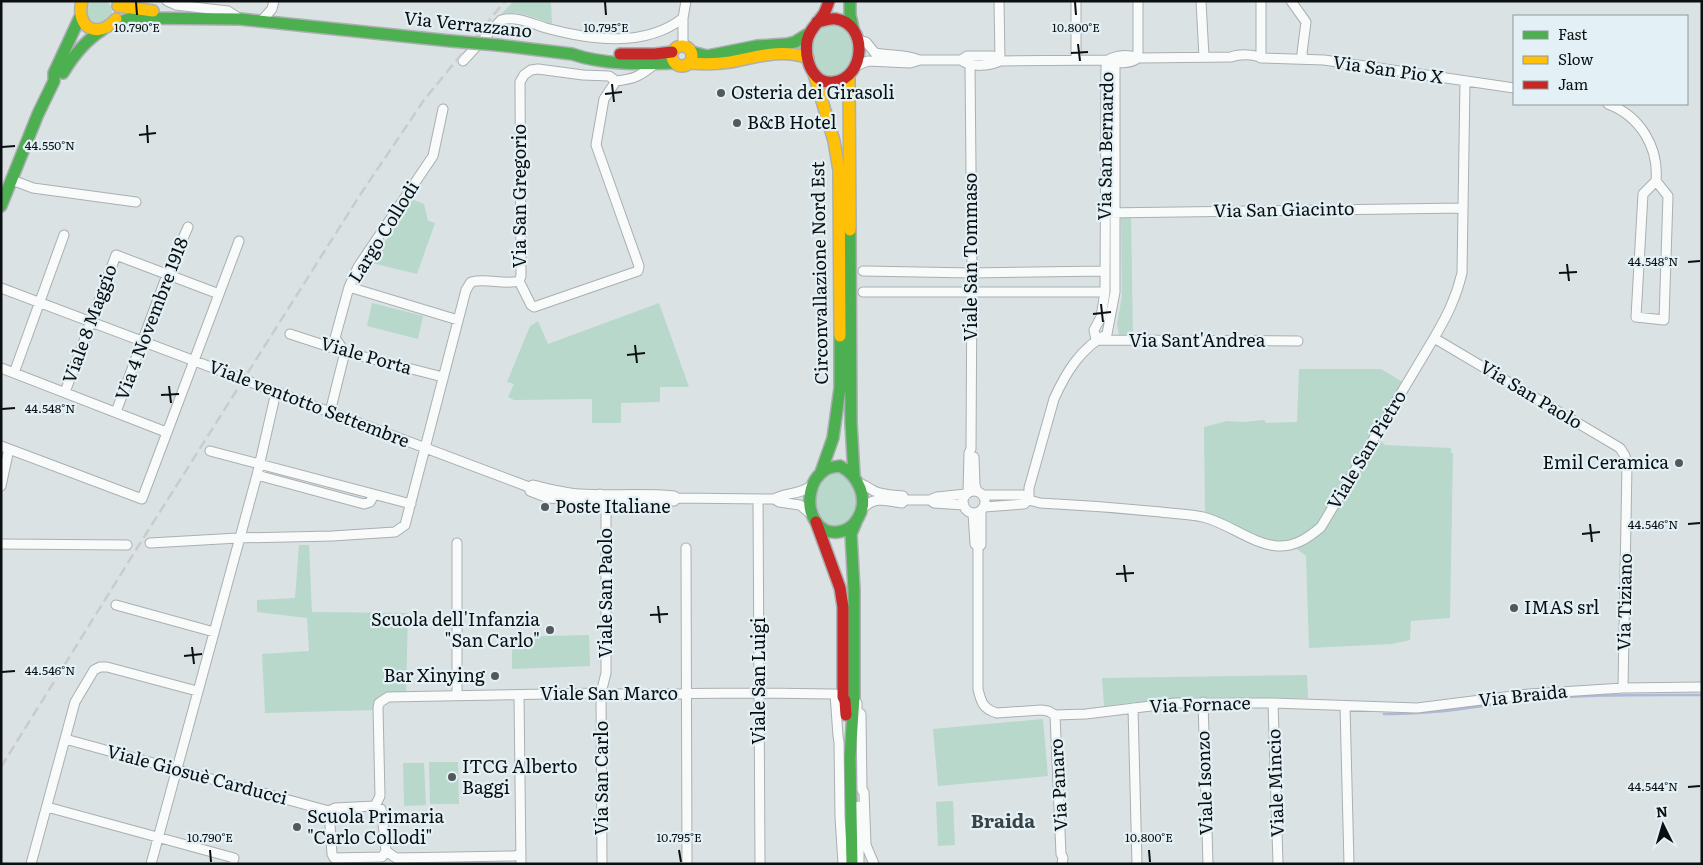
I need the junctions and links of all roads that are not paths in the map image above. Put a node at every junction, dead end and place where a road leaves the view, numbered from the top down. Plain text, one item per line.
1 (82, 1) edge
2 (167, 1) edge
3 (274, 1) edge
4 (686, 1) edge
5 (829, 1) edge
6 (850, 1) edge
7 (999, 1) edge
8 (1076, 1) edge
9 (1138, 1) edge
10 (1201, 1) edge
11 (1261, 1) edge
12 (1291, 1) edge
13 (118, 3) edge
14 (80, 17) junction
15 (683, 18) junction
16 (240, 19) junction
17 (262, 20) junction
18 (817, 22) junction
19 (107, 28) junction
20 (853, 28) junction
21 (808, 34) junction
22 (858, 40) junction
23 (572, 54) junction
24 (688, 54) junction
25 (1204, 57) junction
26 (673, 58) junction
27 (808, 58) junction
28 (1138, 58) junction
29 (1261, 58) junction
30 (1303, 59) junction
31 (920, 60) junction
32 (961, 60) junction
33 (1076, 60) junction
34 (1108, 60) junction
35 (463, 61) dead end
36 (1000, 61) junction
37 (627, 63) junction
38 (655, 64) junction
39 (970, 65) junction
40 (856, 66) junction
41 (814, 74) junction
42 (849, 78) junction
43 (620, 80) junction
44 (54, 81) junction
45 (1465, 81) junction
46 (1513, 88) edge
47 (1611, 105) edge
48 (443, 109) dead end
49 (12, 180) junction
50 (1656, 181) junction
51 (4, 193) edge
52 (136, 202) dead end
53 (1, 206) edge
54 (1463, 208) junction
55 (1110, 212) junction
56 (188, 227) dead end
57 (64, 235) dead end
58 (239, 241) dead end
59 (863, 271) dead end
60 (1105, 271) junction
61 (972, 273) junction
62 (167, 276) junction
63 (519, 281) junction
64 (349, 287) junction
65 (1, 288) edge
66 (862, 292) dead end
67 (1105, 292) junction
68 (972, 293) junction
69 (219, 294) junction
70 (40, 304) junction
71 (458, 320) junction
72 (90, 323) junction
73 (290, 334) dead end
74 (1434, 338) junction
75 (1096, 340) junction
76 (1298, 341) dead end
77 (142, 342) junction
78 (346, 352) junction
79 (193, 360) junction
80 (1, 368) edge
81 (14, 372) junction
82 (443, 377) junction
83 (65, 392) junction
84 (276, 392) junction
85 (116, 412) junction
86 (330, 412) junction
87 (166, 432) junction
88 (5, 448) edge
89 (425, 449) junction
90 (210, 451) dead end
91 (1625, 456) joint
92 (259, 464) junction
93 (821, 472) junction
94 (256, 475) junction
95 (857, 479) junction
96 (812, 485) junction
97 (1, 486) edge
98 (973, 493) junction
99 (374, 495) junction
100 (603, 498) junction
101 (677, 498) junction
102 (758, 499) junction
103 (774, 499) junction
104 (905, 500) junction
105 (930, 500) junction
106 (1029, 500) junction
107 (411, 504) junction
108 (964, 505) junction
109 (980, 510) junction
110 (860, 511) junction
111 (814, 518) junction
112 (856, 522) junction
113 (238, 538) junction
114 (150, 543) dead end
115 (457, 543) dead end
116 (1, 544) edge
117 (126, 545) dead end
118 (686, 548) dead end
119 (116, 605) dead end
120 (214, 632) junction
121 (1702, 687) edge
122 (1623, 688) junction
123 (197, 691) junction
124 (602, 693) junction
125 (686, 693) junction
126 (760, 693) junction
127 (457, 695) junction
128 (519, 695) junction
129 (844, 696) junction
130 (1202, 702) junction
131 (1274, 703) junction
132 (1345, 706) junction
133 (1133, 708) junction
134 (1055, 715) junction
135 (65, 739) junction
136 (176, 769) junction
137 (862, 790) junction
138 (375, 806) junction
139 (48, 807) junction
140 (329, 811) junction
141 (158, 838) junction
142 (386, 851) junction
143 (522, 853) junction
144 (1062, 859) edge
145 (334, 861) edge
146 (31, 864) edge
147 (151, 864) edge
148 (232, 864) edge
149 (521, 864) edge
150 (602, 864) edge
151 (687, 864) edge
152 (760, 864) edge
153 (843, 864) edge
154 (852, 864) edge
155 (859, 864) edge
156 (874, 864) edge
157 (1056, 864) edge
158 (1137, 864) edge
159 (1208, 864) edge
160 (1278, 864) edge
161 (1349, 864) edge

1 - 14 main road
2 - 16 street, Via Verrazzano
3 - 17 street
4 - 15 street
5 - 18 main road
6 - 20 main road
7 - 36 street
8 - 33 street
9 - 28 street
10 - 25 street
11 - 29 street
12 - 30 street
13 - 16 main road, Via Verrazzano
13 - 19 main road
14 - 19 main road
14 - 44 main road
15 - 24 street
15 - 35 street
16 - 17 main road, Via Verrazzano
16 - 19 main road, Via Verrazzano
17 - 23 main road, Via Verrazzano, bridge
18 - 20 main road
18 - 21 main road
19 - 44 main road
20 - 22 main road
21 - 24 main road, Via Verrazzano
21 - 27 main road, Circonvallazione Nord Est
22 - 31 street, Via San Pio X
22 - 40 main road
23 - 26 main road, Via Verrazzano
23 - 37 main road, Via Verrazzano
24 - 26 main road, Via Verrazzano
24 - 26 main road, Via Verrazzano
24 - 27 main road, Via Verrazzano
25 - 28 street, Via San Pio X
25 - 29 street, Via San Pio X
26 - 38 main road, Via Verrazzano
27 - 41 main road, Circonvallazione Nord Est
28 - 34 street, Via San Pio X
29 - 30 street, Via San Pio X
30 - 45 street, Via San Pio X
31 - 32 street, Via San Pio X
31 - 40 street, Via San Pio X
32 - 36 street, Via San Pio X
32 - 39 street, Via San Pio X
33 - 34 street, Via San Pio X
33 - 36 street, Via San Pio X
34 - 55 street, Via San Bernardo
36 - 39 street, Via San Pio X
37 - 38 main road, Via Verrazzano
37 - 43 street
38 - 43 street
39 - 61 street, Viale San Tommaso
40 - 42 main road
41 - 42 main road
41 - 93 main road, Circonvallazione Nord Est
42 - 95 main road, Circonvallazione Nord Est
43 - 63 street, Via San Gregorio
43 - 63 street
44 - 49 main road
45 - 46 street, Via San Pio X
45 - 54 street, Viale San Pietro
47 - 50 street
48 - 64 street, Largo Collodi
49 - 51 main road
49 - 52 street
50 - 50 street
51 - 53 main road
54 - 55 street, Via San Giacinto
54 - 74 street, Viale San Pietro
55 - 60 street, Via San Bernardo
55 - 75 street, Via San Bernardo
56 - 62 street, Via 4 Novembre 1918
57 - 70 street
58 - 69 street
59 - 61 street
60 - 61 street
60 - 67 street, Via San Bernardo
61 - 68 street, Viale San Tommaso
62 - 69 street
62 - 72 street, Viale 8 Maggio
62 - 77 street, Via 4 Novembre 1918
63 - 71 street, Via San Gregorio
64 - 71 street
64 - 78 street, Largo Collodi
65 - 70 street, Viale ventotto Settembre
66 - 68 street
67 - 68 street
67 - 75 street, Via San Bernardo
68 - 98 street, Viale San Tommaso
69 - 79 street
70 - 72 street, Viale ventotto Settembre
70 - 81 street
71 - 82 street, Via San Gregorio
72 - 77 street, Viale ventotto Settembre
72 - 83 street, Viale 8 Maggio
73 - 78 street, Viale Porta
74 - 91 street, Via San Paolo
74 - 106 street, Viale San Pietro
75 - 76 street, Via Sant'Andrea
75 - 106 street, Via San Bernardo
77 - 79 street, Viale ventotto Settembre
77 - 85 street, Via 4 Novembre 1918
78 - 82 street, Viale Porta
78 - 86 street
79 - 84 street, Viale ventotto Settembre
79 - 87 street
80 - 81 street
81 - 83 street
82 - 89 street, Via San Gregorio
83 - 85 street
84 - 86 street, Viale ventotto Settembre
84 - 92 street
85 - 87 street
86 - 89 street, Viale ventotto Settembre
87 - 88 street
88 - 97 street
89 - 100 street, Viale ventotto Settembre
89 - 107 street, Via San Gregorio
90 - 92 street
91 - 122 street, Via Tiziano
92 - 94 street
92 - 99 street
93 - 95 main road
93 - 96 main road
94 - 99 street
94 - 113 street
95 - 104 street, Viale San Pietro
95 - 110 main road
96 - 103 street
96 - 111 main road
98 - 105 street, Viale San Pietro
98 - 106 street, Viale San Pietro
98 - 108 street
98 - 109 street
99 - 107 street
100 - 101 street
100 - 101 street
100 - 124 street, Viale San Paolo
101 - 102 street
102 - 103 street
102 - 126 street, Viale San Luigi
103 - 111 street
104 - 105 street, Viale San Pietro
104 - 110 street, Viale San Pietro
105 - 108 street, Viale San Pietro
106 - 109 street, Viale San Pietro
107 - 113 street, Via San Gregorio
108 - 109 street
109 - 134 street, Via Fornace
110 - 112 main road
111 - 112 main road
111 - 129 main road
112 - 129 main road
113 - 114 street, Via San Gregorio
113 - 120 street
115 - 127 street
116 - 117 street
118 - 125 street
119 - 120 street
120 - 123 street
121 - 122 street, Via Braida
122 - 132 street, Via Braida
123 - 135 street
123 - 136 street
124 - 125 street, Viale San Marco
124 - 128 street, Viale San Marco
124 - 150 street, Via San Carlo
125 - 126 street, Viale San Marco
125 - 151 street
126 - 129 street, Viale San Marco
126 - 152 street, Viale San Luigi
127 - 128 street, Viale San Marco
127 - 138 street, Viale San Marco
128 - 143 street
129 - 137 street
129 - 153 street
129 - 154 main road
130 - 131 street, Via Fornace
130 - 133 street, Via Fornace
130 - 159 street, Viale Isonzo
131 - 132 street, Via Fornace
131 - 160 street, Viale Mincio
132 - 161 street
133 - 134 street, Via Fornace
133 - 158 street
134 - 144 street, Via Panaro
135 - 136 street, Viale Giosuè Carducci
135 - 139 street
136 - 140 street, Viale Giosuè Carducci
136 - 141 street
137 - 155 street
137 - 156 street
138 - 140 street
138 - 142 street
139 - 141 street
139 - 146 street
140 - 145 street
141 - 147 street
141 - 148 street
142 - 143 street
142 - 145 street
143 - 149 street
144 - 157 street, Via Panaro

